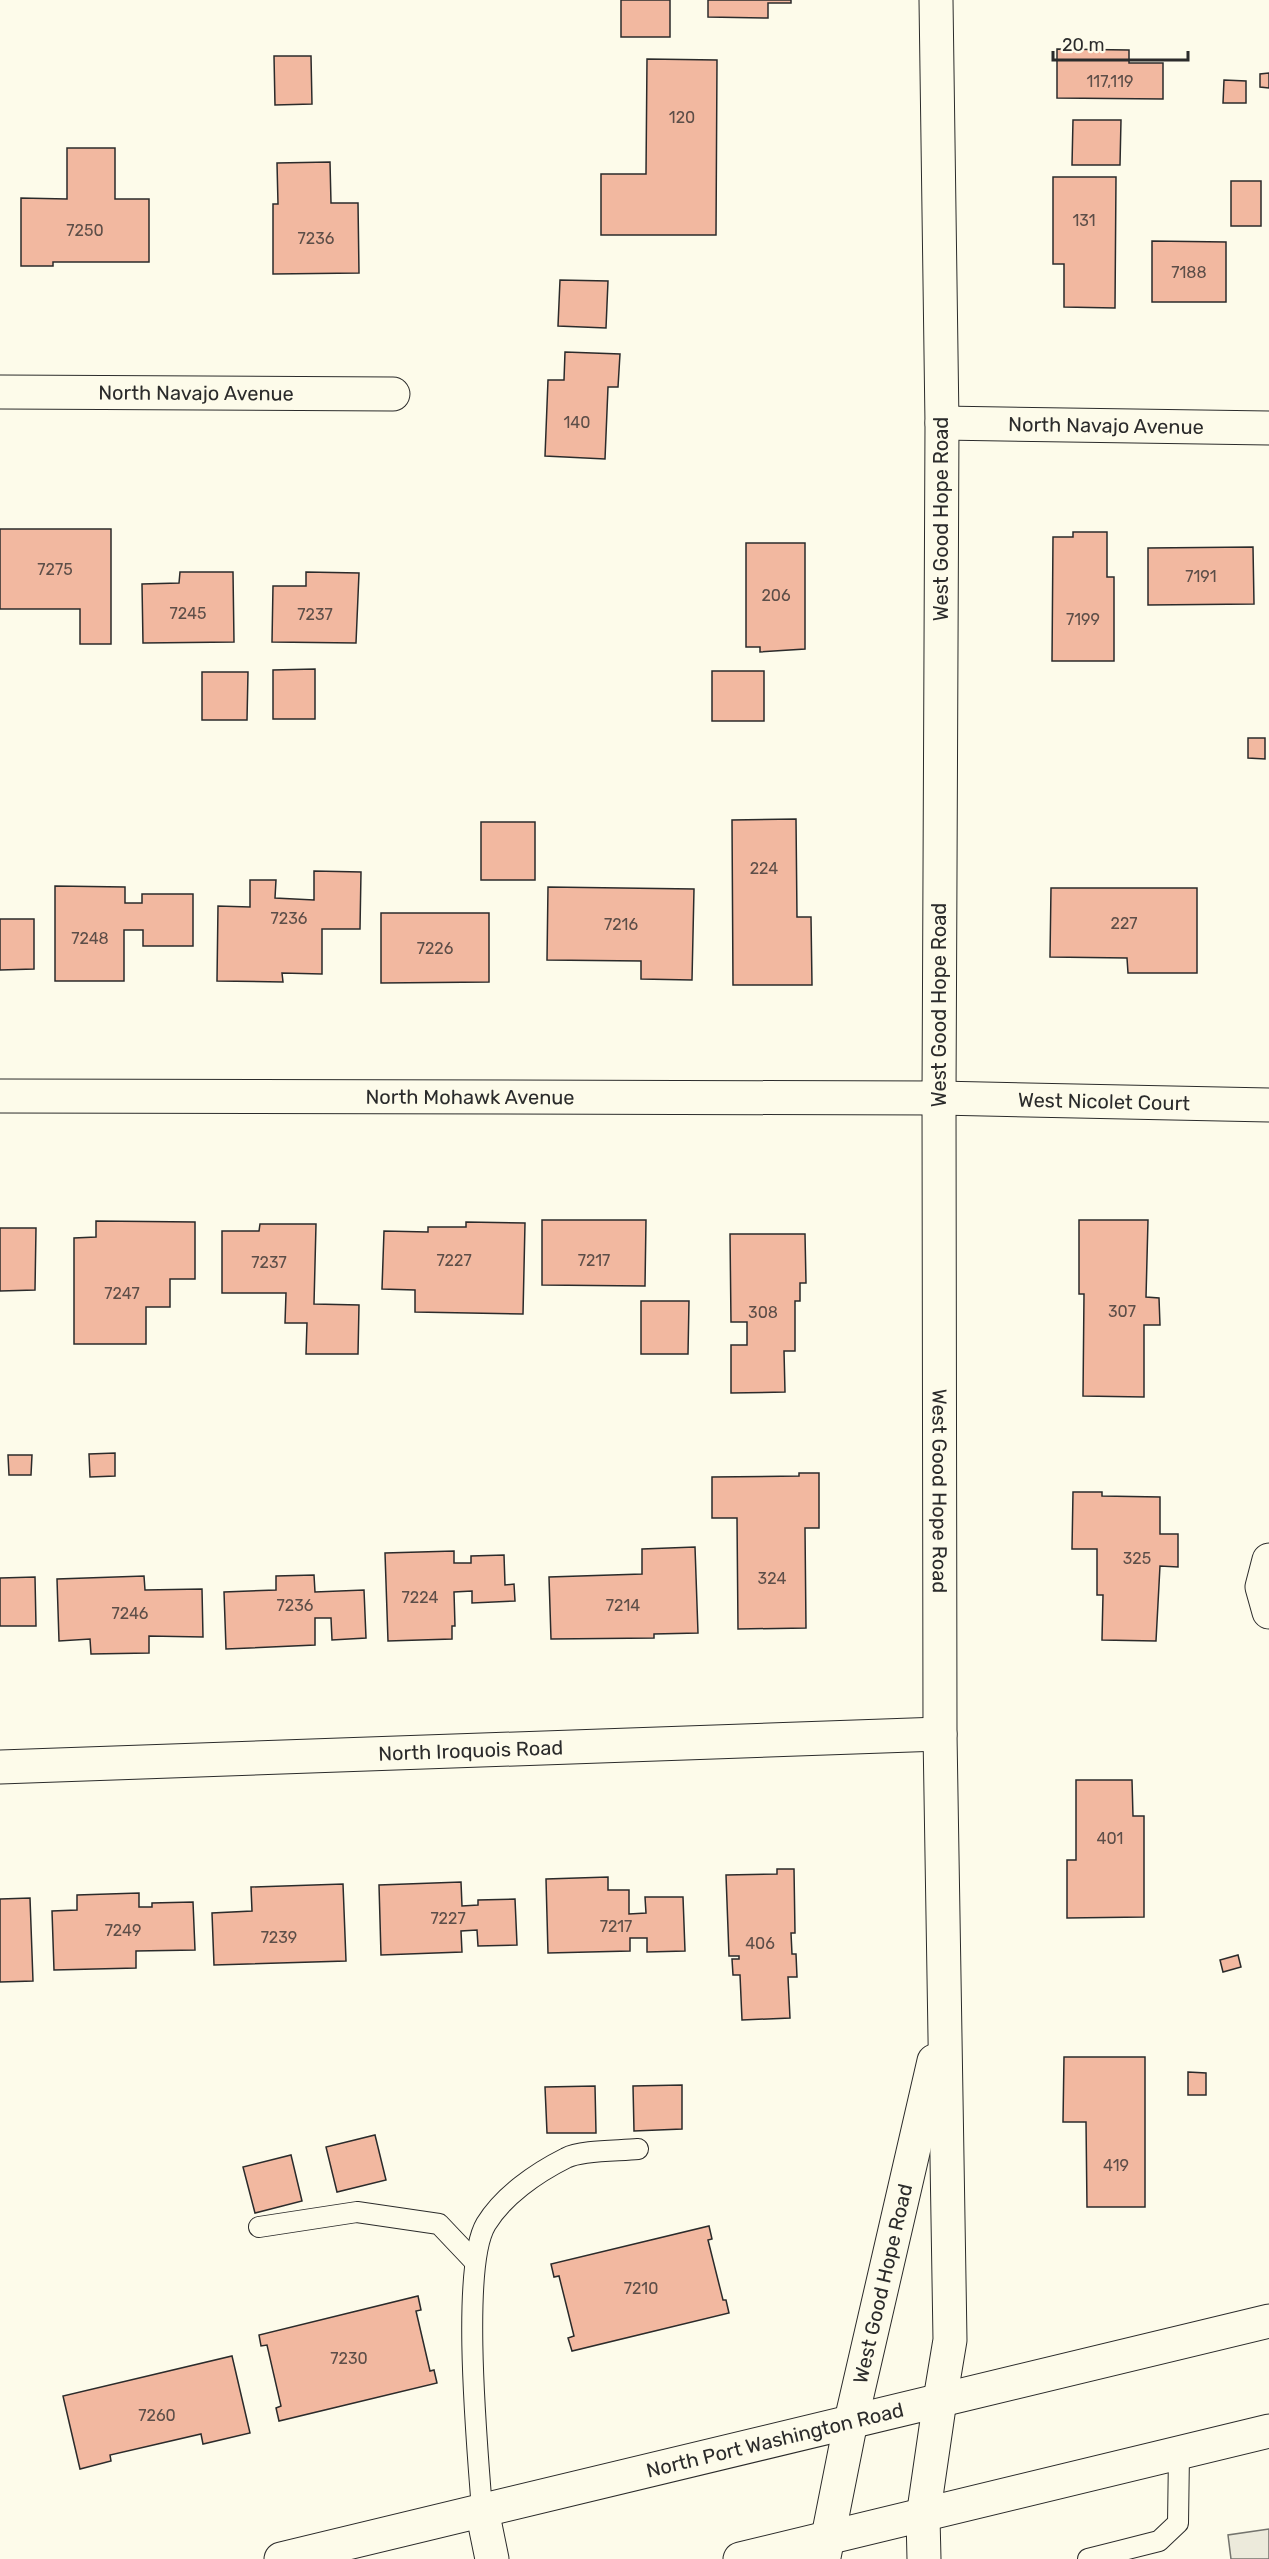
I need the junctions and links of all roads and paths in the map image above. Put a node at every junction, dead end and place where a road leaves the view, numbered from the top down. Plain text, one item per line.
1 (936, 0) edge
2 (0, 392) edge
3 (393, 394) dead end
4 (942, 423) junction
5 (1269, 428) edge
6 (0, 1096) edge
7 (939, 1098) junction
8 (1269, 1105) edge
9 (1269, 1560) edge
10 (1269, 1612) edge
11 (940, 1734) junction
12 (0, 1767) edge
13 (946, 2010) junction
14 (638, 2149) dead end
15 (259, 2227) dead end
16 (475, 2262) junction
17 (1269, 2321) edge
18 (940, 2400) junction
19 (851, 2421) junction
20 (1269, 2432) edge
21 (1179, 2454) junction
22 (482, 2510) junction
23 (923, 2517) junction
24 (825, 2549) edge
25 (281, 2559) edge
26 (492, 2559) edge
27 (740, 2559) edge
28 (924, 2559) edge
29 (1088, 2559) edge

1 - 4 street, West Good Hope Road
2 - 3 street, North Navajo Avenue
4 - 5 street, North Navajo Avenue
4 - 7 street, West Good Hope Road
6 - 7 street, North Mohawk Avenue
7 - 8 street, West Nicolet Court
7 - 11 street, West Good Hope Road
9 - 10 street
11 - 12 street, North Iroquois Road
11 - 13 street, West Good Hope Road
13 - 18 street, West Good Hope Road
13 - 19 street, West Good Hope Road
14 - 16 lane
15 - 16 lane
16 - 22 lane
17 - 18 street, North Port Washington Road
18 - 19 street, North Port Washington Road
18 - 23 street, West Good Hope Road
19 - 22 street, North Port Washington Road
19 - 24 street, West Good Hope Road
20 - 21 street
21 - 23 street
21 - 29 lane
22 - 25 street, North Port Washington Road
22 - 26 street
23 - 24 street
23 - 28 street, West Good Hope Road
24 - 27 street

